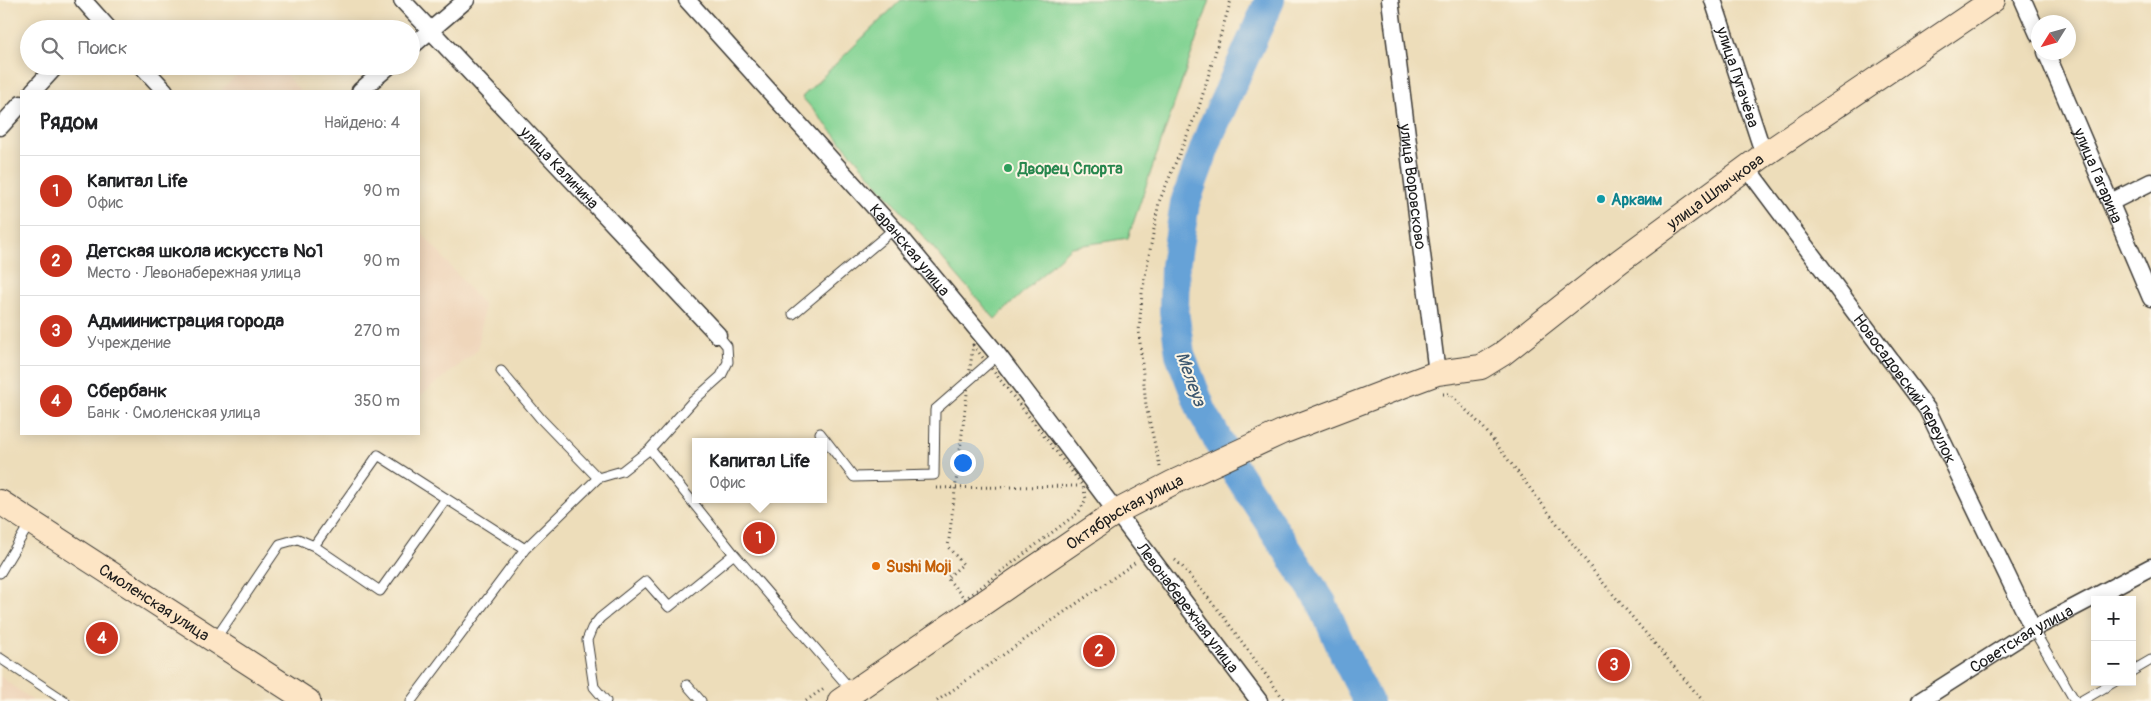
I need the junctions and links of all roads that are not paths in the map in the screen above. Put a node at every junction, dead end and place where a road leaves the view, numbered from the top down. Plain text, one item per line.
1 (83, 0) edge
2 (402, 0) edge
3 (466, 0) edge
4 (687, 0) edge
5 (1390, 0) edge
6 (1713, 0) edge
7 (1993, 0) edge
8 (2024, 0) edge
9 (2031, 17) edge
10 (96, 20) edge
11 (432, 29) junction
12 (420, 39) edge
13 (2050, 60) edge
14 (48, 75) edge
15 (150, 75) edge
16 (379, 75) edge
17 (34, 90) edge
18 (164, 90) edge
19 (361, 90) edge
20 (20, 105) edge
21 (0, 127) edge
22 (1756, 162) junction
23 (2151, 182) edge
24 (2112, 202) junction
25 (894, 229) junction
26 (2151, 298) edge
27 (793, 314) dead end
28 (718, 335) joint
29 (998, 354) junction
30 (501, 371) dead end
31 (1437, 384) junction
32 (820, 433) dead end
33 (824, 438) edge
34 (827, 442) edge
35 (650, 449) junction
36 (598, 478) junction
37 (445, 500) junction
38 (0, 502) edge
39 (692, 502) edge
40 (693, 503) edge
41 (1118, 512) junction
42 (30, 523) junction
43 (314, 546) junction
44 (525, 549) junction
45 (734, 554) junction
46 (2151, 567) edge
47 (0, 573) edge
48 (2033, 629) junction
49 (214, 641) junction
50 (0, 658) edge
51 (2151, 660) edge
52 (2136, 669) edge
53 (687, 685) dead end
54 (2107, 686) edge
55 (839, 694) edge
56 (296, 698) edge
57 (65, 701) edge
58 (411, 701) edge
59 (606, 701) edge
60 (701, 701) edge
61 (1259, 701) edge
62 (1920, 701) edge
63 (2075, 701) edge
64 (2081, 701) edge

1 - 10 street
2 - 11 street, улица Калинина
3 - 11 street
4 - 25 street, Каранская улица
5 - 31 street, улица Воровсково
6 - 22 street, улица Пугачёва
7 - 22 street, улица Шлычкова
8 - 9 street
11 - 12 street
11 - 28 street, улица Калинина
13 - 24 street, улица Гагарина
14 - 17 street
15 - 18 street
16 - 19 street
20 - 21 street
22 - 31 street, улица Шлычкова
22 - 48 street, Новосадовский переулок
23 - 24 street
24 - 26 street, улица Гагарина
25 - 27 lane
25 - 29 street, Каранская улица
28 - 35 lane
29 - 34 lane
29 - 41 street, Каранская улица
30 - 36 lane
31 - 41 street, Октябрьская улица
32 - 33 lane
35 - 36 lane
35 - 39 lane
36 - 44 lane
37 - 43 lane
37 - 43 lane
37 - 44 lane
38 - 42 street, Смоленская улица
40 - 45 lane
41 - 55 street, Октябрьская улица
41 - 61 street, Левонабережная улица
42 - 47 lane
42 - 49 street, Смоленская улица
43 - 49 lane
44 - 58 lane
45 - 55 lane
45 - 59 lane
46 - 48 street, Советская улица
48 - 62 street, Советская улица
48 - 63 lane
49 - 56 street, Смоленская улица
50 - 57 lane
51 - 52 lane
53 - 60 lane
54 - 64 lane

